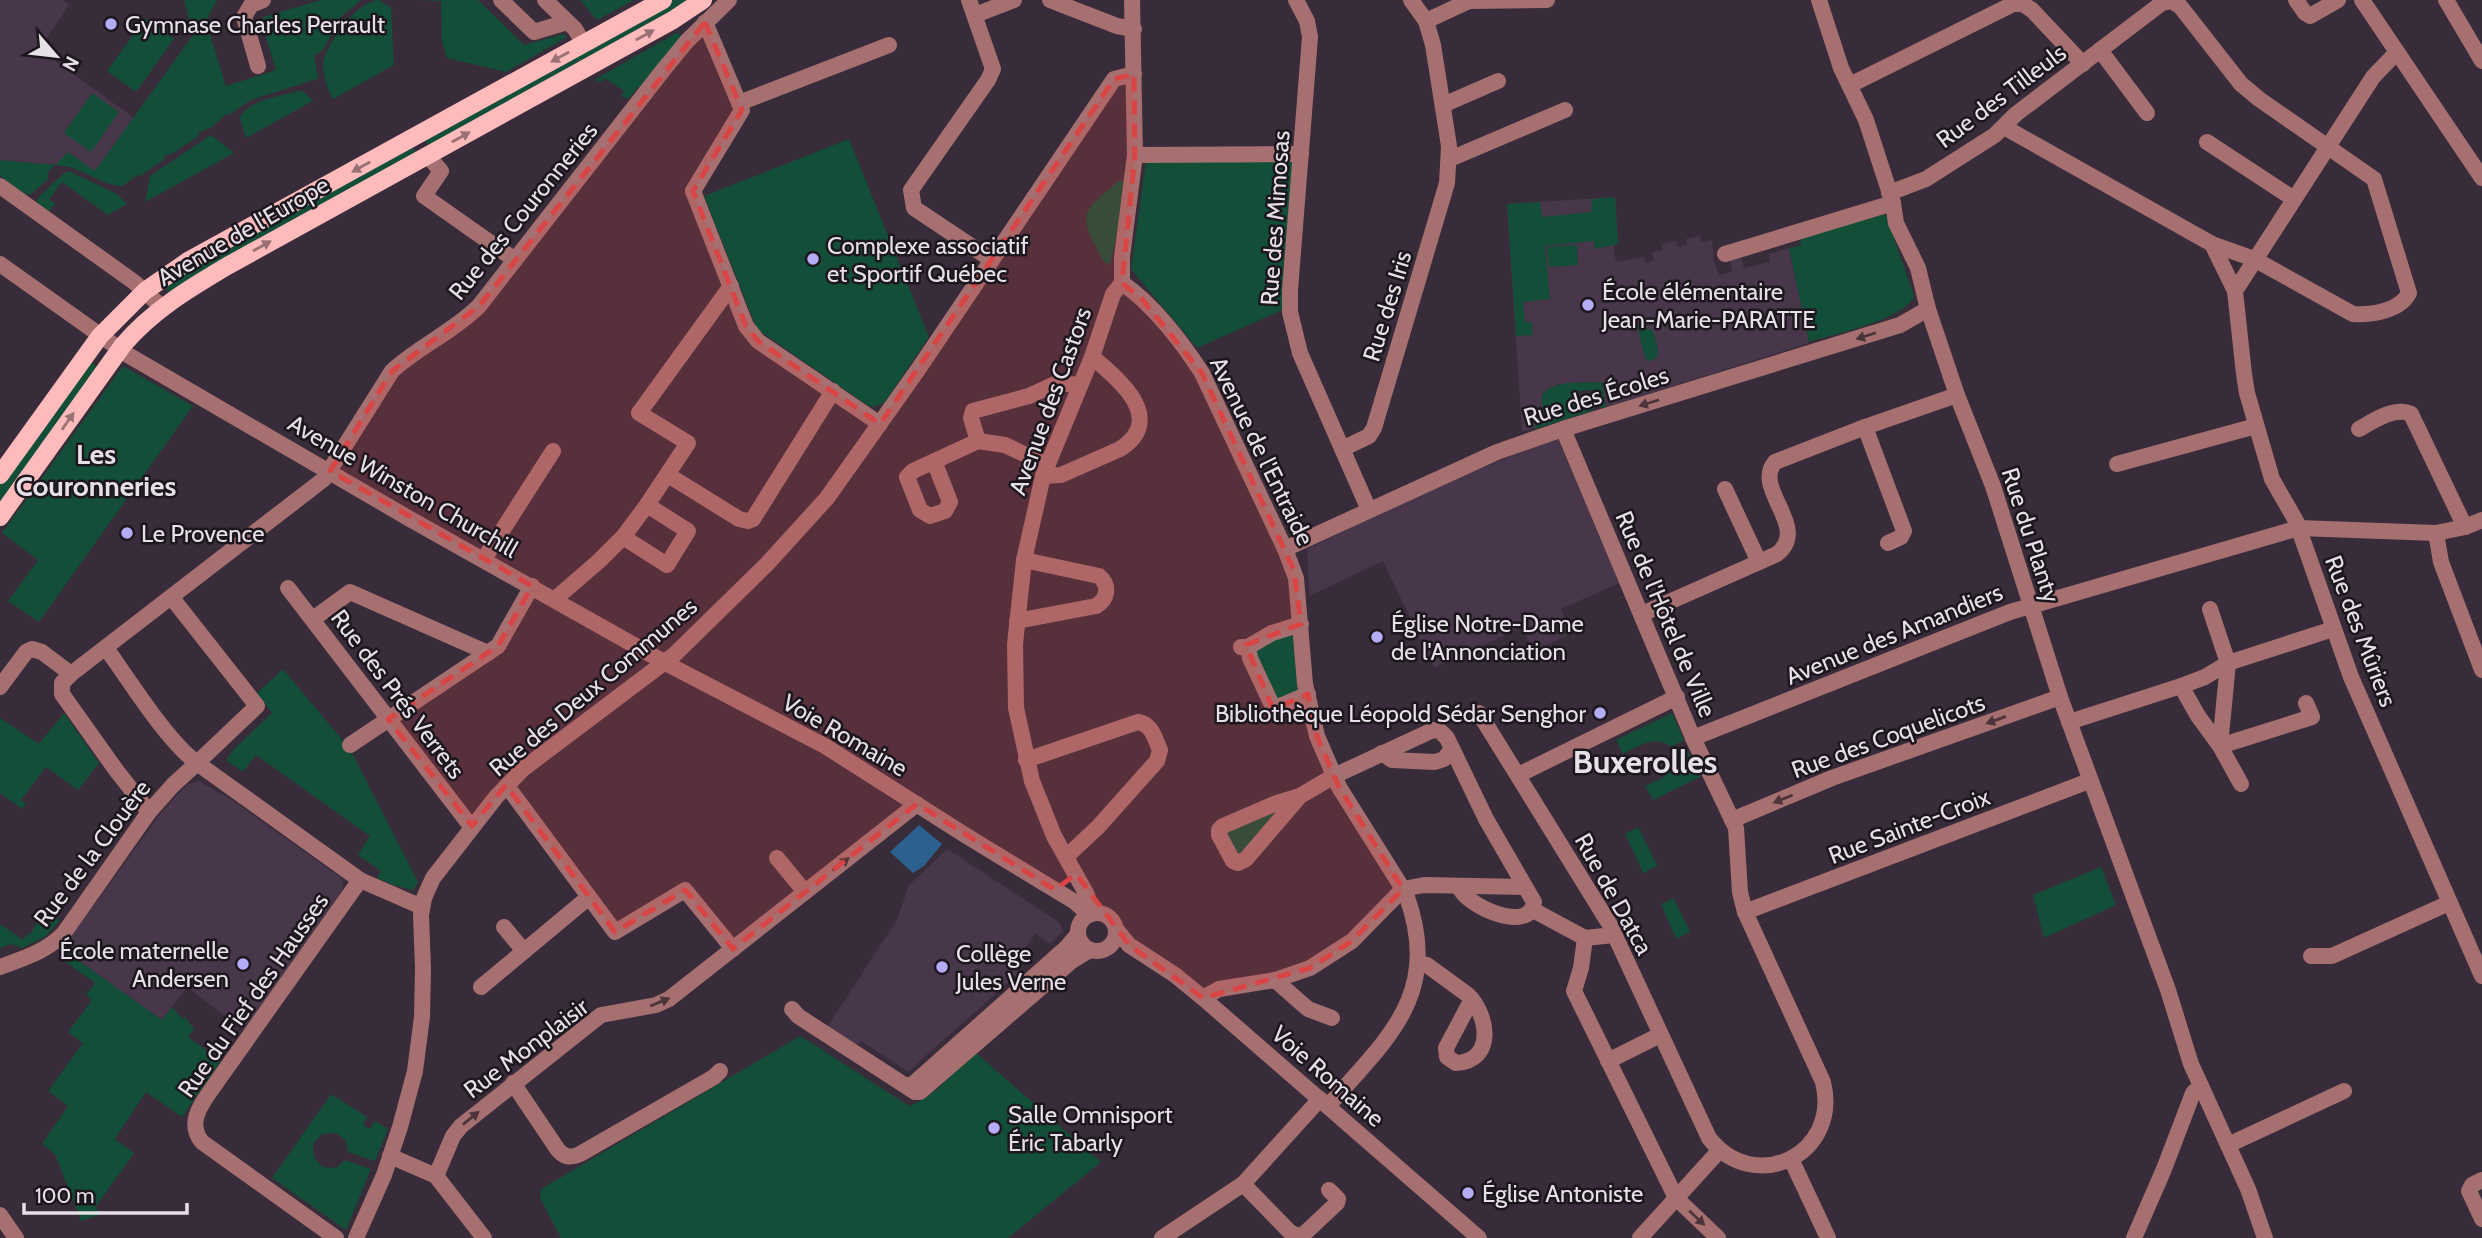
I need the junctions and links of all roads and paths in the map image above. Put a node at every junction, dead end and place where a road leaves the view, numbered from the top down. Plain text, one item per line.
1 (263, 0) edge
2 (500, 0) edge
3 (545, 0) edge
4 (663, 0) edge
5 (702, 0) edge
6 (729, 0) edge
7 (1014, 0) edge
8 (1050, 0) edge
9 (1132, 0) edge
10 (1411, 0) edge
11 (1547, 0) edge
12 (1819, 0) edge
13 (2296, 0) edge
14 (2338, 0) edge
15 (2362, 0) edge
16 (2446, 0) edge
17 (1471, 1) edge
18 (1301, 2) edge
19 (972, 8) edge
20 (1426, 21) junction
21 (567, 22) junction
22 (705, 22) junction
23 (1134, 29) junction
24 (584, 44) junction
25 (889, 45) dead end
26 (2100, 50) junction
27 (2397, 52) junction
28 (2482, 61) edge
29 (2082, 64) junction
30 (258, 66) dead end
31 (1135, 74) junction
32 (1498, 81) dead end
33 (1850, 85) junction
34 (739, 103) junction
35 (1443, 105) junction
36 (1565, 110) dead end
37 (2147, 113) dead end
38 (2004, 127) junction
39 (2207, 142) dead end
40 (2329, 146) junction
41 (1301, 153) junction
42 (427, 155) junction
43 (1135, 155) junction
44 (1450, 159) junction
45 (2482, 178) edge
46 (0, 187) edge
47 (1891, 198) junction
48 (2294, 199) junction
49 (2212, 244) junction
50 (1725, 254) dead end
51 (515, 260) junction
52 (992, 260) junction
53 (2254, 260) junction
54 (0, 264) edge
55 (1122, 284) junction
56 (730, 286) junction
57 (145, 291) junction
58 (2235, 291) junction
59 (162, 307) junction
60 (1928, 309) junction
61 (100, 336) junction
62 (121, 347) junction
63 (1092, 356) junction
64 (1080, 385) junction
65 (833, 391) junction
66 (1957, 396) junction
67 (880, 424) junction
68 (2256, 426) junction
69 (1865, 427) junction
70 (1563, 429) junction
71 (2359, 429) dead end
72 (978, 441) junction
73 (1342, 449) junction
74 (553, 451) dead end
75 (934, 461) dead end
76 (2117, 464) dead end
77 (330, 471) junction
78 (1045, 471) junction
79 (0, 475) edge
80 (668, 475) junction
81 (1725, 489) dead end
82 (647, 505) junction
83 (1369, 510) junction
84 (0, 517) edge
85 (2482, 520) edge
86 (2465, 527) junction
87 (2299, 528) junction
88 (2436, 533) junction
89 (623, 537) junction
90 (1888, 543) dead end
91 (1285, 549) junction
92 (484, 559) junction
93 (1024, 560) junction
94 (1759, 562) junction
95 (532, 586) junction
96 (288, 588) dead end
97 (172, 598) junction
98 (555, 599) junction
99 (2030, 606) junction
100 (2210, 609) dead end
101 (1642, 614) junction
102 (313, 619) junction
103 (1017, 621) junction
104 (1301, 624) junction
105 (2333, 629) junction
106 (106, 648) junction
107 (488, 653) junction
108 (664, 662) junction
109 (2228, 663) junction
110 (2482, 670) edge
111 (71, 674) junction
112 (2181, 686) junction
113 (0, 687) edge
114 (1308, 694) junction
115 (1677, 697) junction
116 (2060, 698) junction
117 (2306, 703) dead end
118 (1479, 713) dead end
119 (388, 719) junction
120 (2069, 722) junction
121 (1693, 737) junction
122 (350, 745) dead end
123 (2220, 746) junction
124 (1452, 749) junction
125 (1382, 753) junction
126 (1026, 760) junction
127 (197, 763) junction
128 (1518, 775) junction
129 (1334, 776) junction
130 (2089, 781) junction
131 (2242, 784) dead end
132 (507, 786) junction
133 (1300, 796) junction
134 (917, 804) junction
135 (149, 812) junction
136 (1732, 820) junction
137 (472, 826) junction
138 (999, 857) junction
139 (777, 858) dead end
140 (1068, 860) junction
141 (360, 880) junction
142 (1080, 880) junction
143 (1459, 886) junction
144 (1525, 887) junction
145 (1404, 889) junction
146 (1055, 890) junction
147 (805, 892) junction
148 (589, 897) junction
149 (2449, 903) junction
150 (422, 907) junction
151 (1533, 910) junction
152 (1745, 912) junction
153 (1084, 923) junction
154 (1112, 923) junction
155 (504, 927) dead end
156 (1614, 935) junction
157 (1585, 938) junction
158 (733, 949) junction
159 (1097, 950) junction
160 (524, 951) junction
161 (1143, 955) junction
162 (2311, 956) dead end
163 (1418, 963) junction
164 (0, 967) edge
165 (2482, 976) edge
166 (1275, 979) junction
167 (481, 987) dead end
168 (1203, 998) junction
169 (1472, 999) dead end
170 (792, 1009) dead end
171 (1332, 1018) dead end
172 (1660, 1035) junction
173 (1608, 1061) junction
174 (720, 1071) dead end
175 (513, 1083) junction
176 (905, 1085) junction
177 (2201, 1086) junction
178 (2344, 1091) dead end
179 (1324, 1102) junction
180 (2228, 1145) junction
181 (1719, 1151) junction
182 (390, 1156) junction
183 (1791, 1159) junction
184 (436, 1176) junction
185 (2482, 1180) edge
186 (1242, 1184) junction
187 (1329, 1190) dead end
188 (1676, 1198) junction
189 (0, 1215) edge
190 (2482, 1219) edge
191 (16, 1238) edge
192 (336, 1238) edge
193 (356, 1238) edge
194 (484, 1238) edge
195 (1162, 1238) edge
196 (1479, 1238) edge
197 (1640, 1238) edge
198 (1718, 1238) edge
199 (1828, 1238) edge
200 (2134, 1238) edge
201 (2265, 1238) edge

1 - 30 street
2 - 21 street
3 - 21 street
4 - 24 main road, Avenue de l'Europe
42 -> 5 main road, Avenue de l'Europe
6 - 22 street, Rue des Couronneries
7 - 19 street
8 - 23 street
9 - 23 street, Avenue des Castors
10 - 20 street
11 - 17 street
12 - 33 street, Rue du Planty
13 - 14 street
15 - 27 street
16 - 28 street
17 - 20 street
18 - 41 street, Rue des Mimosas
19 - 52 street
20 - 35 street, Rue des Iris
21 - 24 street
22 - 34 street
22 - 51 street, Rue des Couronneries
23 - 31 street, Avenue des Castors
24 -> 57 main road, Avenue de l'Europe
25 - 34 street
26 - 29 street, Rue des Tilleuls
26 - 37 street, Rue des Tilleuls
26 - 40 street, Rue des Tilleuls
27 - 40 street
27 - 45 street
29 - 33 street
29 - 38 street, Rue des Tilleuls
31 - 43 street, Avenue des Castors
31 - 52 street, Rue des Deux Communes
32 - 35 street
33 - 47 street, Rue du Planty
34 - 56 street
35 - 44 street, Rue des Iris
36 - 44 street
38 - 47 street, Rue des Tilleuls
38 - 49 street
39 - 48 street
40 - 48 street
40 - 53 street, Rue des Tilleuls
41 - 43 street
41 - 73 street, Rue des Mimosas
42 - 51 street
59 -> 42 main road, Avenue de l'Europe
43 - 55 street, Avenue des Castors
44 - 73 street, Rue des Iris
46 - 57 street
47 - 50 street, Rue des Tilleuls
47 - 60 street, Rue du Planty
48 - 53 street
49 - 53 street, Rue des Tilleuls
49 - 58 street, Rue des Mûriers
51 - 77 street, Rue des Couronneries
52 - 67 street, Rue des Deux Communes
53 - 58 street
54 - 61 street
55 - 63 street, Avenue des Castors
55 - 91 street, Avenue de l'Entraide
56 - 65 street
56 - 80 street
57 - 59 street
57 - 61 main road, Avenue de l'Europe
57 - 62 main road
58 - 68 street, Rue des Mûriers
59 - 62 main road, Avenue de l'Europe
60 - 66 street, Rue du Planty
60 -> 70 street, Rue des Écoles
61 - 62 street
61 - 79 main road, Avenue de l'Europe
62 - 77 street, Avenue Winston Churchill
84 -> 62 main road
63 - 64 street, Avenue des Castors
63 - 78 street
64 - 72 street
64 - 78 street, Avenue des Castors
65 - 67 street
65 - 80 street
66 - 69 street
66 - 99 street, Rue du Planty
67 - 108 street, Rue des Deux Communes
68 - 76 street
68 - 87 street, Rue des Mûriers
69 - 90 street
69 - 94 street
70 - 83 street, Rue des Écoles
70 - 101 street, Rue de l'Hôtel de Ville
71 - 86 street
72 - 75 street
72 - 78 street
73 - 83 street, Rue des Mimosas
74 - 92 street
77 - 92 street, Avenue Winston Churchill
77 - 97 street, Rue des Couronneries
78 - 93 street, Avenue des Castors
80 - 82 street
81 - 94 street
82 - 89 street
82 - 89 street
83 - 91 street, Rue des Écoles
85 - 86 street, Avenue des Amandiers
86 - 88 street, Avenue des Amandiers
87 - 88 street, Avenue des Amandiers
87 - 99 street, Avenue des Amandiers
87 - 105 street, Rue des Mûriers
88 - 110 street
89 - 98 street
91 - 104 street, Avenue de l'Entraide
92 - 95 street, Avenue Winston Churchill
93 - 103 street, Avenue des Castors
93 - 103 street
94 - 101 street
95 - 98 street, Avenue Winston Churchill
95 - 107 street
96 - 102 street, Rue des Prés Verrets
97 - 106 street, Rue des Couronneries
97 - 127 street, Rue de la Clouère
98 - 108 street, Avenue Winston Churchill
99 - 116 street, Rue du Planty
99 - 121 street, Avenue des Amandiers
100 - 109 street
101 - 115 street, Rue de l'Hôtel de Ville
102 - 107 street
102 - 119 street, Rue des Prés Verrets
103 - 126 street, Avenue des Castors
104 - 114 street, Avenue de l'Entraide
104 - 114 street
105 - 109 street
105 - 149 street, Rue des Mûriers
106 - 111 street, Rue des Couronneries
106 - 127 street
107 - 119 street
108 - 132 street, Rue des Deux Communes
108 - 134 street, Voie Romaine
109 - 112 street
109 - 123 street
111 - 113 street
111 - 135 street
112 - 120 street
112 - 123 street
114 - 129 street, Avenue de l'Entraide
115 - 121 street, Rue de l'Hôtel de Ville
115 - 128 street
116 - 120 street, Rue du Planty
116 -> 136 street, Rue des Coquelicots
117 - 123 street
118 - 128 street, Rue de Datca
119 - 122 street
119 - 137 street, Rue des Prés Verrets
120 - 130 street, Rue du Planty
121 - 136 street, Rue de l'Hôtel de Ville
123 - 131 street
124 - 125 street
124 - 125 street
124 - 144 street
125 - 129 street
126 - 140 street, Avenue des Castors
126 - 140 street
127 - 135 street, Rue de la Clouère
127 - 141 street
128 - 156 street, Rue de Datca
129 - 133 street
129 - 145 street, Avenue de l'Entraide
130 - 152 street, Rue Sainte-Croix
130 - 177 street, Rue du Planty
132 - 137 street, Rue des Deux Communes
132 - 148 street
133 - 133 street
134 - 138 street, Voie Romaine
147 -> 134 street, Rue Monplaisir
135 - 164 street, Rue de la Clouère
136 - 152 street, Rue de l'Hôtel de Ville
137 - 150 street, Rue des Deux Communes
138 - 146 street, Voie Romaine
138 - 153 street, Voie Romaine
139 - 147 street
140 - 142 street, Avenue des Castors
140 - 146 street
141 - 150 street
141 - 192 street, Rue du Fief des Hausses
142 - 153 street, Avenue des Castors
142 - 154 street, Avenue des Castors
143 - 144 street
143 - 145 street
143 - 151 street
144 - 151 street
145 - 163 street, Avenue de l'Entraide
145 - 166 street
146 - 153 street, Voie Romaine
147 - 158 street, Rue Monplaisir
148 - 158 street
148 - 160 street
149 - 162 street
149 - 165 street, Rue des Mûriers
150 - 182 street, Rue des Deux Communes
151 - 157 street
152 - 183 street, Rue de l'Hôtel de Ville
153 - 154 street, Voie Romaine
153 - 159 street, Voie Romaine
153 - 176 street
154 - 159 street
154 - 161 street, Voie Romaine
155 - 160 street
156 - 157 street
156 - 172 street, Rue de Datca
157 - 173 street
175 -> 158 street, Rue Monplaisir
159 - 161 street, Voie Romaine
159 - 176 street
160 - 167 street
161 - 168 street, Voie Romaine
163 - 169 street
163 - 179 street, Avenue de l'Entraide
166 - 168 street
166 - 171 street
168 - 179 street, Voie Romaine
170 - 176 street
172 - 173 street
172 - 181 street, Rue de Datca
173 - 188 street
174 - 175 street
184 -> 175 street, Rue Monplaisir
177 - 180 street, Rue du Planty
177 - 200 street
178 - 180 street
179 - 186 street, Avenue de l'Entraide
179 - 196 street, Voie Romaine
180 - 201 street, Rue du Planty
181 - 183 street
181 - 188 street
182 - 184 street
182 - 193 street, Rue des Deux Communes
183 - 199 street
184 - 194 street
185 - 190 street
186 - 187 street
186 - 195 street, Avenue de l'Entraide
188 - 197 street
188 -> 198 street
189 - 191 street

